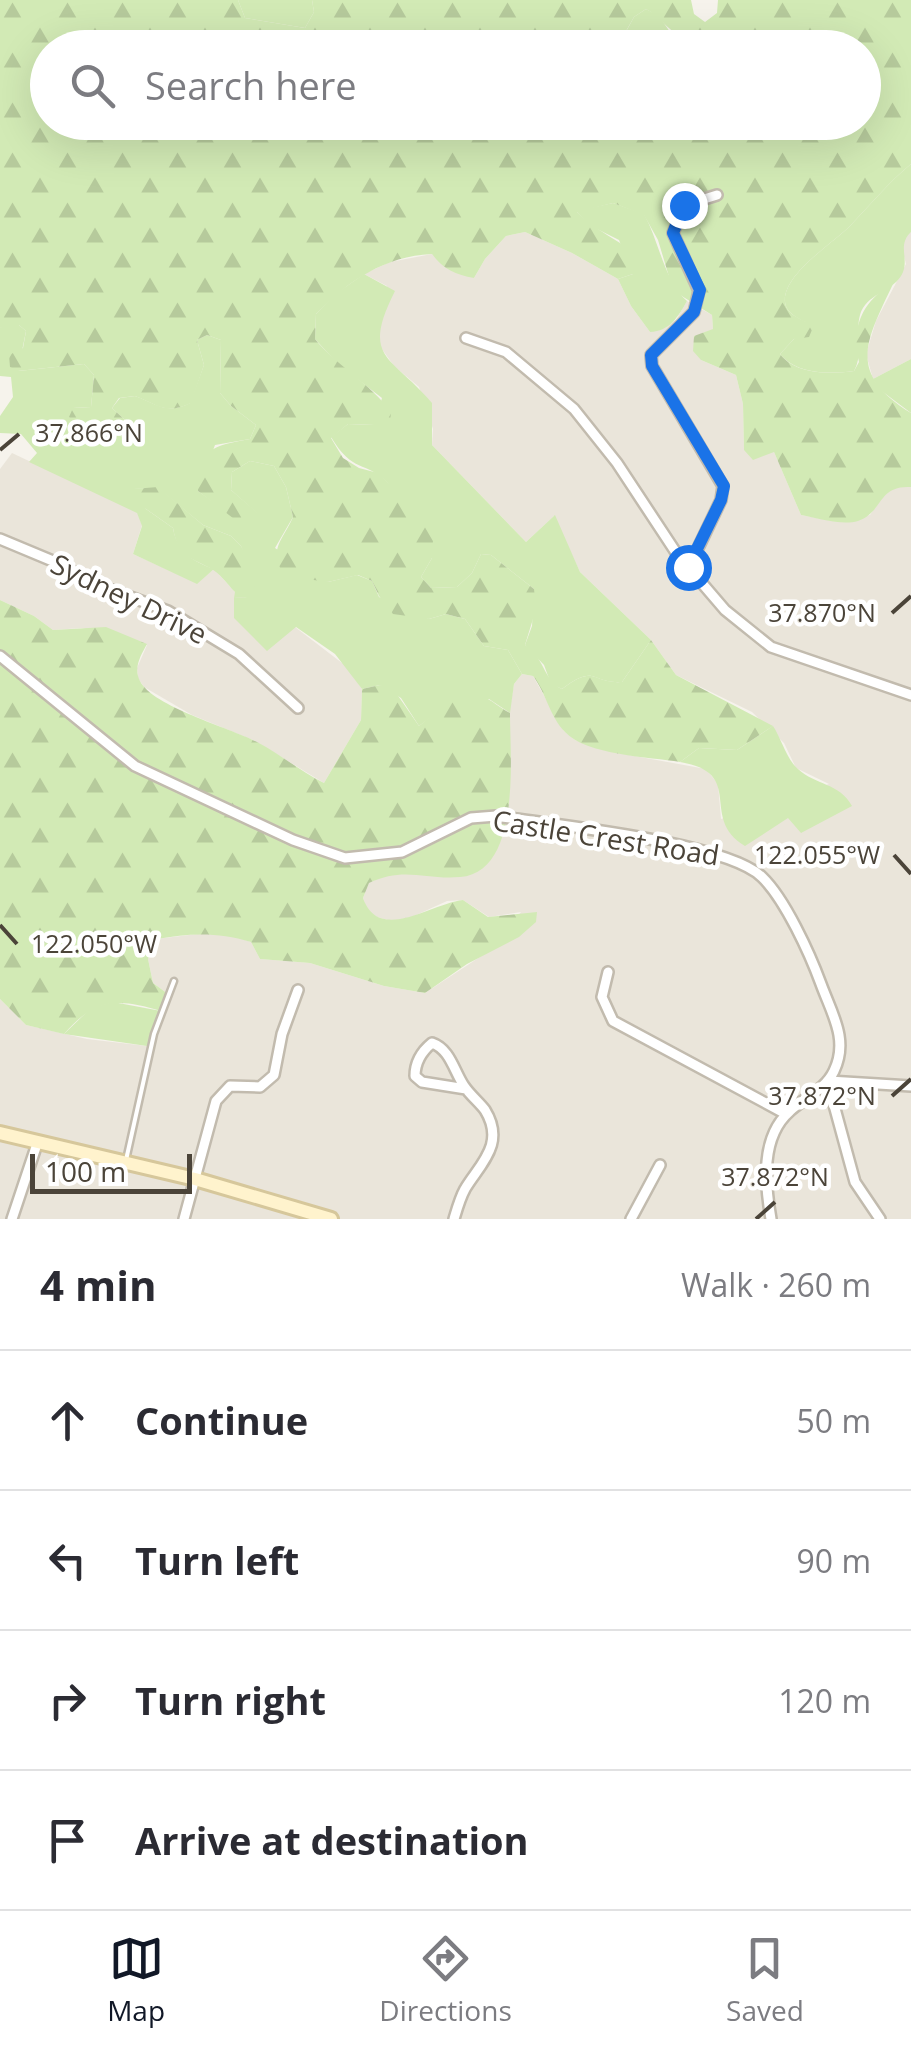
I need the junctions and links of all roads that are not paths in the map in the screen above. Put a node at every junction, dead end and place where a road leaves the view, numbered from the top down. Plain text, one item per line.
1 (717, 195) dead end
2 (466, 338) dead end
3 (0, 539) edge
4 (688, 567) junction
5 (0, 656) edge
6 (911, 696) edge
7 (298, 708) dead end
8 (608, 972) dead end
9 (174, 981) dead end
10 (298, 990) dead end
11 (828, 1082) junction
12 (911, 1086) edge
13 (466, 1089) junction
14 (786, 1114) junction
15 (0, 1133) edge
16 (37, 1144) junction
17 (125, 1164) junction
18 (660, 1165) dead end
19 (195, 1179) junction
20 (12, 1219) edge
21 (184, 1219) edge
22 (331, 1219) edge
23 (454, 1219) edge
24 (631, 1219) edge
25 (771, 1219) edge
26 (880, 1219) edge

1 - 4 street
2 - 4 street
3 - 7 street, Sydney Drive
4 - 6 street
5 - 11 street, Castle Crest Road
8 - 14 street
9 - 17 lane
10 - 19 street
11 - 12 street
11 - 14 street
11 - 26 street
13 - 13 street
13 - 23 street
14 - 25 street
15 - 16 street
16 - 17 street
16 - 20 street
17 - 19 street
18 - 24 street
19 - 21 street
19 - 22 street

